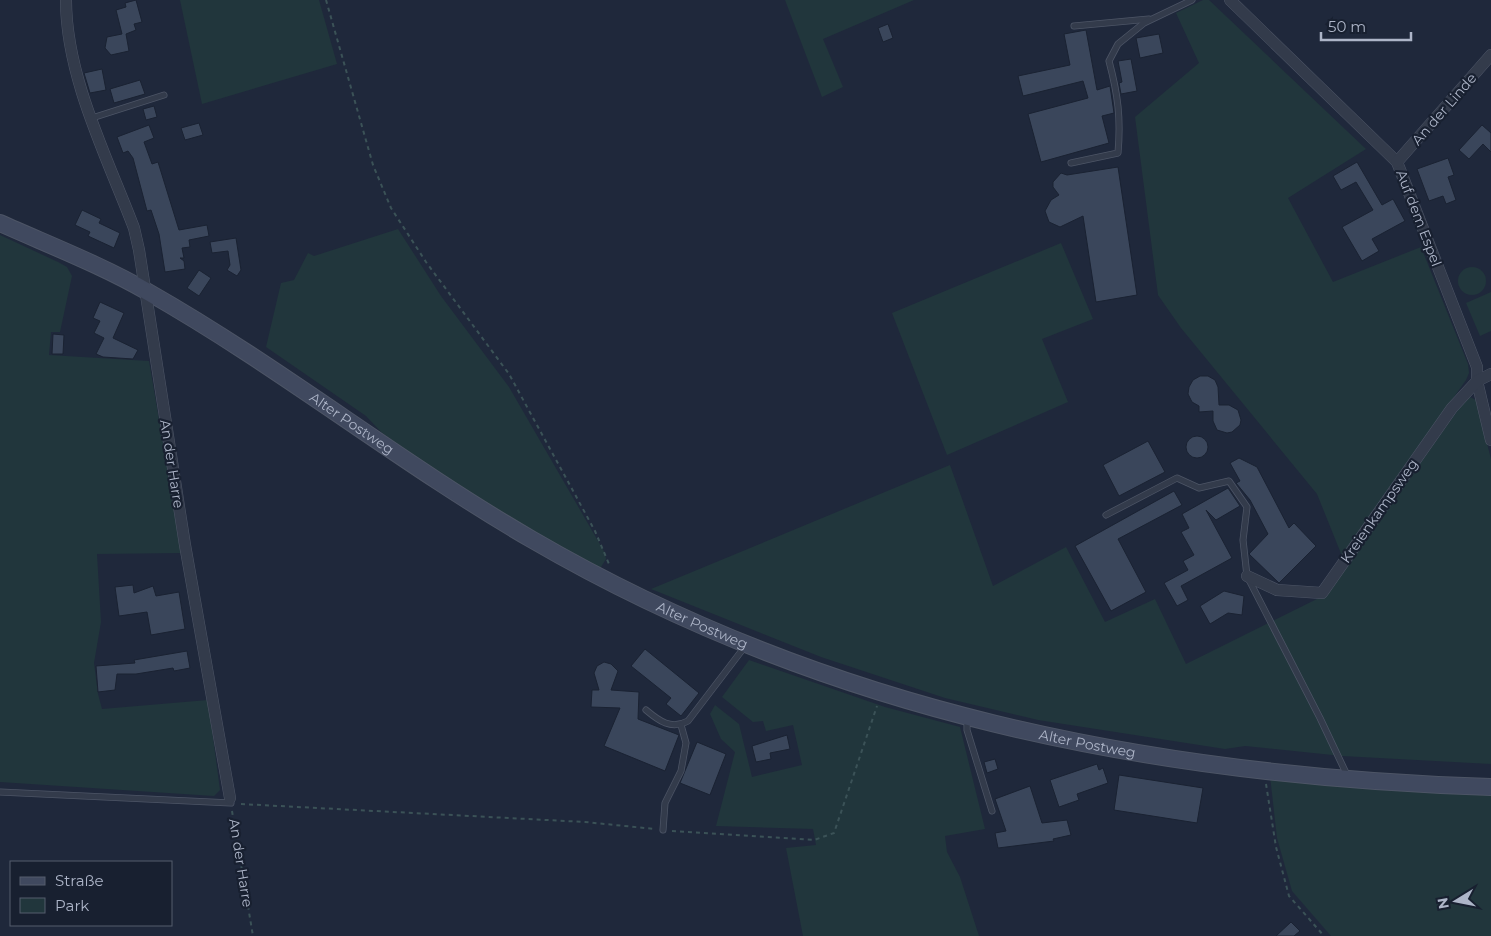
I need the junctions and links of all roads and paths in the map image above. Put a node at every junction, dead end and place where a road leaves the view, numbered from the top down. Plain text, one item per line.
1 (66, 0) edge
2 (326, 0) edge
3 (1192, 0) edge
4 (1230, 0) edge
5 (1154, 19) junction
6 (1074, 26) dead end
7 (1491, 56) edge
8 (164, 95) dead end
9 (92, 118) junction
10 (1397, 162) junction
11 (1071, 163) dead end
12 (0, 223) edge
13 (144, 290) junction
14 (1491, 374) edge
15 (1477, 381) junction
16 (1491, 440) edge
17 (1106, 515) dead end
18 (1246, 576) junction
19 (610, 581) junction
20 (746, 645) junction
21 (881, 694) junction
22 (646, 710) dead end
23 (967, 718) junction
24 (681, 725) junction
25 (1265, 772) junction
26 (1349, 780) junction
27 (1491, 787) edge
28 (0, 792) edge
29 (230, 801) junction
30 (992, 811) dead end
31 (663, 830) junction
32 (253, 936) edge
33 (1324, 936) edge

1 - 9 street, An der Harre
2 - 19 path
3 - 5 lane
4 - 10 street, Auf dem Espel
5 - 6 lane
5 - 11 lane
7 - 10 street, An der Linde
8 - 9 lane
9 - 13 street, An der Harre
10 - 15 street, Auf dem Espel
12 - 13 main road, Alter Postweg
13 - 19 main road, Alter Postweg
13 - 29 street, An der Harre
14 - 15 street, Kreienkampsweg
15 - 16 street, Auf dem Espel
15 - 18 street, Kreienkampsweg
17 - 18 lane
18 - 26 lane
19 - 20 main road, Alter Postweg
20 - 21 main road, Alter Postweg
20 - 24 lane
21 - 23 main road, Alter Postweg
21 - 31 path
22 - 24 lane
23 - 25 main road, Alter Postweg
23 - 30 lane
24 - 31 lane
25 - 26 main road, Alter Postweg
25 - 33 path
26 - 27 main road, Alter Postweg
28 - 29 lane
29 - 31 path
29 - 32 path, An der Harre

